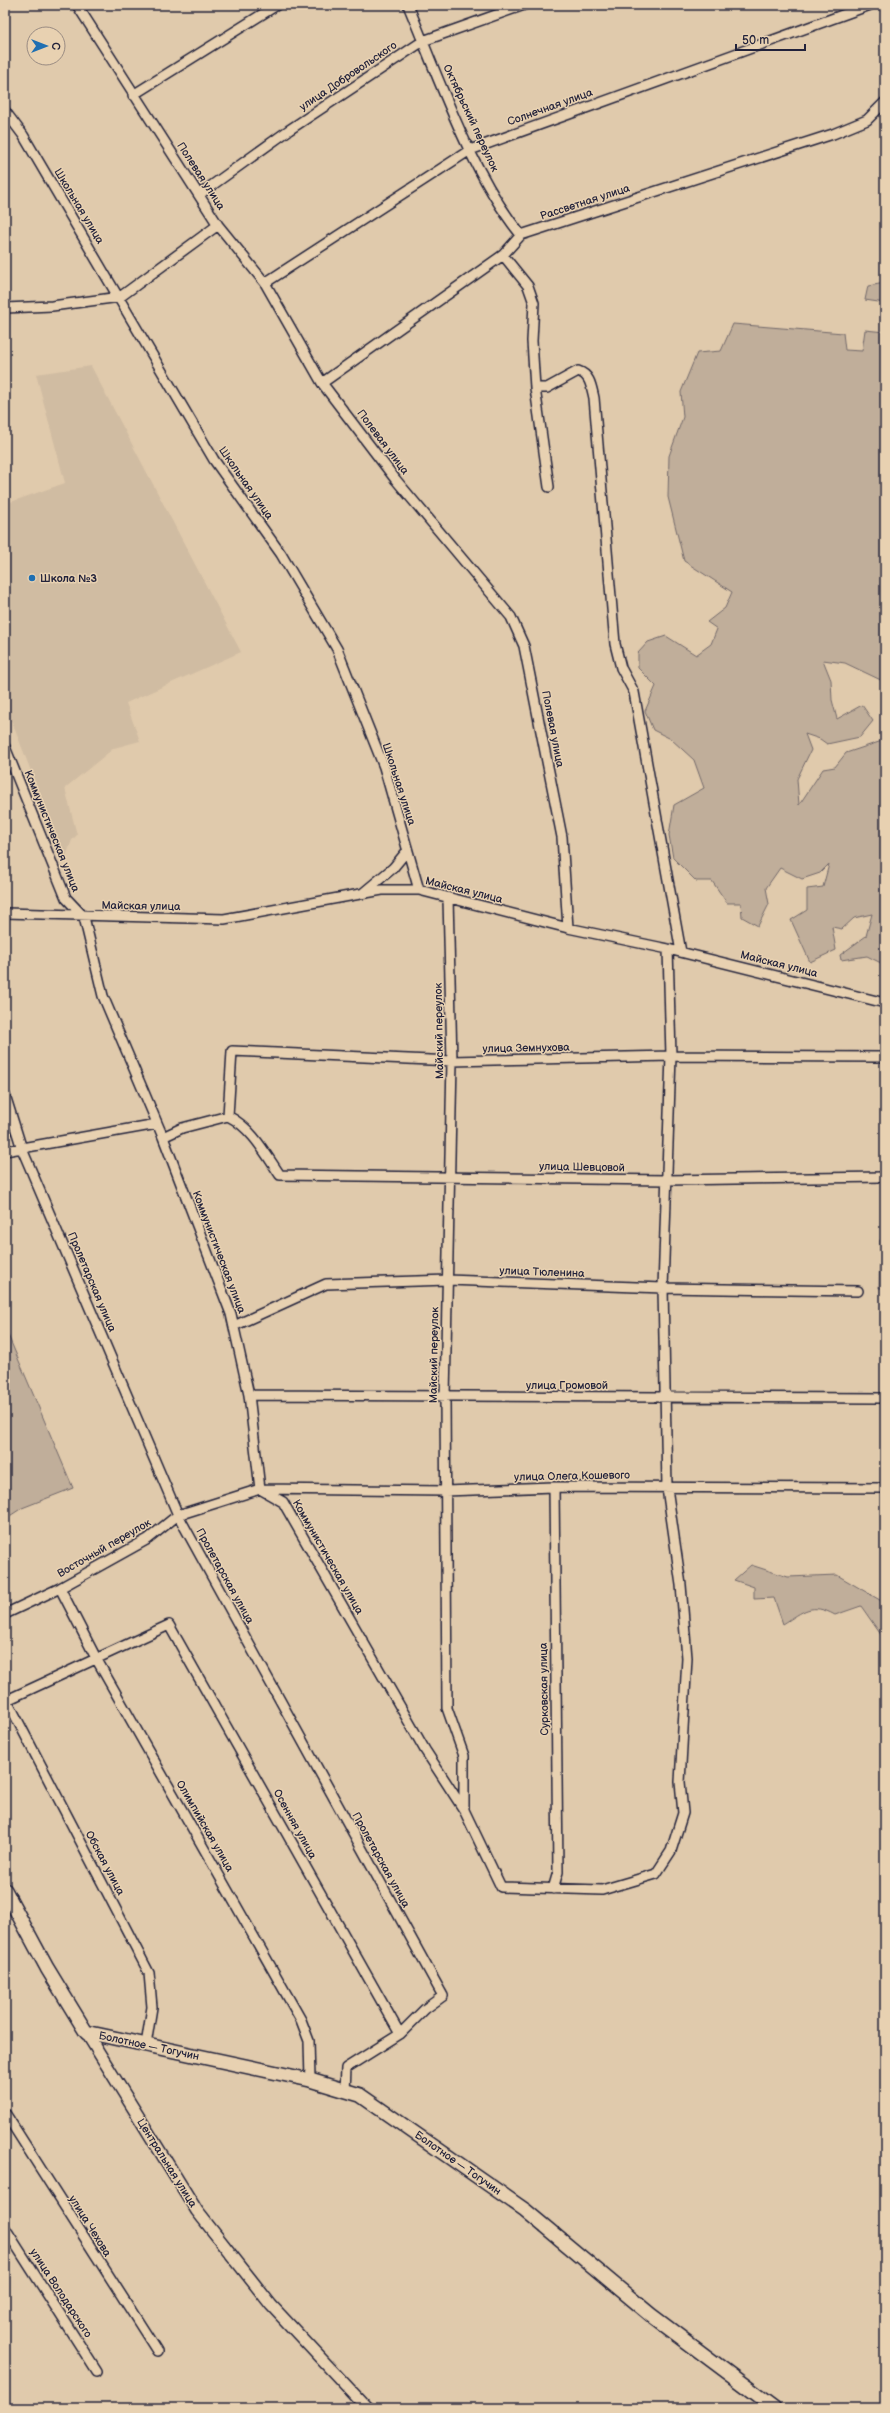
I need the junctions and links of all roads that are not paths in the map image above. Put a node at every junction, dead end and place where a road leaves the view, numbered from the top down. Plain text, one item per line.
1 (77, 5) edge
2 (277, 5) edge
3 (408, 5) edge
4 (524, 5) edge
5 (870, 5) edge
6 (423, 41) junction
7 (133, 95) junction
8 (885, 102) edge
9 (5, 111) edge
10 (470, 150) junction
11 (200, 194) junction
12 (218, 225) junction
13 (521, 236) junction
14 (503, 255) junction
15 (265, 283) junction
16 (120, 297) junction
17 (5, 308) edge
18 (322, 383) junction
19 (535, 388) junction
20 (549, 487) dead end
21 (5, 747) edge
22 (408, 851) junction
23 (419, 890) junction
24 (362, 894) junction
25 (448, 898) junction
26 (5, 913) edge
27 (84, 917) junction
28 (568, 928) junction
29 (668, 949) junction
30 (681, 952) junction
31 (885, 1003) edge
32 (671, 1056) junction
33 (885, 1057) edge
34 (452, 1061) junction
35 (5, 1095) edge
36 (228, 1116) junction
37 (157, 1124) junction
38 (163, 1137) junction
39 (22, 1149) junction
40 (5, 1151) edge
41 (450, 1177) junction
42 (885, 1178) edge
43 (668, 1180) junction
44 (448, 1280) junction
45 (663, 1288) junction
46 (858, 1291) dead end
47 (234, 1326) junction
48 (249, 1394) junction
49 (445, 1397) junction
50 (665, 1397) junction
51 (885, 1398) edge
52 (554, 1487) junction
53 (667, 1488) junction
54 (885, 1488) edge
55 (260, 1489) junction
56 (445, 1491) junction
57 (178, 1515) junction
58 (60, 1588) junction
59 (5, 1614) edge
60 (97, 1660) junction
61 (464, 1810) junction
62 (553, 1889) junction
63 (5, 1890) edge
64 (86, 2032) junction
65 (400, 2034) junction
66 (146, 2045) junction
67 (310, 2080) junction
68 (345, 2092) junction
69 (5, 2113) edge
70 (5, 2228) edge
71 (156, 2351) dead end
72 (97, 2372) dead end
73 (367, 2408) edge
74 (775, 2408) edge

1 - 7 street, Полевая улица
2 - 7 street
3 - 6 street, Октябрьский переулок
4 - 6 street, улица Добровольского
5 - 10 street, Солнечная улица
6 - 10 street, Октябрьский переулок
6 - 11 street, улица Добровольского
7 - 11 street, Полевая улица
8 - 13 street, Рассветная улица
9 - 16 street, Школьная улица
10 - 13 street, Октябрьский переулок
10 - 15 street, Солнечная улица
11 - 12 street, Полевая улица
12 - 15 street, Полевая улица
12 - 16 street
13 - 14 street, Рассветная улица
14 - 18 street, Рассветная улица
14 - 19 street
15 - 18 street, Полевая улица
16 - 17 street
16 - 22 street, Школьная улица
18 - 28 street, Полевая улица
19 - 20 street
19 - 30 street
21 - 27 street, Коммунистическая улица
22 - 23 street, Школьная улица
22 - 24 street
23 - 24 street, Майская улица
23 - 25 street, Майская улица
24 - 27 street, Майская улица
25 - 28 street, Майская улица
25 - 34 street, Майский переулок
26 - 27 street, Майская улица
27 - 37 street, Коммунистическая улица
28 - 29 street, Майская улица
29 - 30 street, Майская улица
29 - 32 street
30 - 31 street, Майская улица
32 - 33 street, улица Земнухова
32 - 34 street, улица Земнухова
32 - 43 street
34 - 36 street, улица Земнухова
34 - 41 street, Майский переулок
35 - 39 street, Пролетарская улица
36 - 38 street
36 - 41 street, улица Шевцовой
37 - 38 street, Коммунистическая улица
37 - 39 street
38 - 47 street, Коммунистическая улица
39 - 40 street
39 - 57 street, Пролетарская улица
41 - 43 street, улица Шевцовой
41 - 44 street, Майский переулок
42 - 43 street, улица Шевцовой
43 - 45 street
44 - 45 street, улица Тюленина
44 - 47 street, улица Тюленина
44 - 49 street, Майский переулок
45 - 46 street, улица Тюленина
45 - 50 street
47 - 48 street, Коммунистическая улица
48 - 49 street, улица Громовой
48 - 55 street, Коммунистическая улица
49 - 50 street, улица Громовой
49 - 56 street, Майский переулок
50 - 51 street, улица Громовой
50 - 53 street
52 - 53 street, улица Олега Кошевого
52 - 56 street, улица Олега Кошевого
52 - 62 street, Сурковская улица
53 - 54 street, улица Олега Кошевого
53 - 62 street
55 - 56 street, улица Олега Кошевого
55 - 57 street, Восточный переулок
55 - 61 street, Коммунистическая улица
56 - 61 street, Майский переулок
57 - 58 street, Восточный переулок
57 - 65 street, Пролетарская улица
58 - 59 street, Восточный переулок
58 - 60 street, Олимпийская улица
60 - 65 street, Осенняя улица
60 - 66 street, Обская улица
60 - 67 street, Олимпийская улица
61 - 62 street, Коммунистическая улица
63 - 64 main road, Центральная улица
64 - 66 main road, Болотное — Тогучин
64 - 73 street, Центральная улица
65 - 68 street
66 - 67 main road, Болотное — Тогучин
67 - 68 main road, Болотное — Тогучин
68 - 74 main road, Болотное — Тогучин
69 - 71 street, улица Чехова
70 - 72 street, улица Володарского

